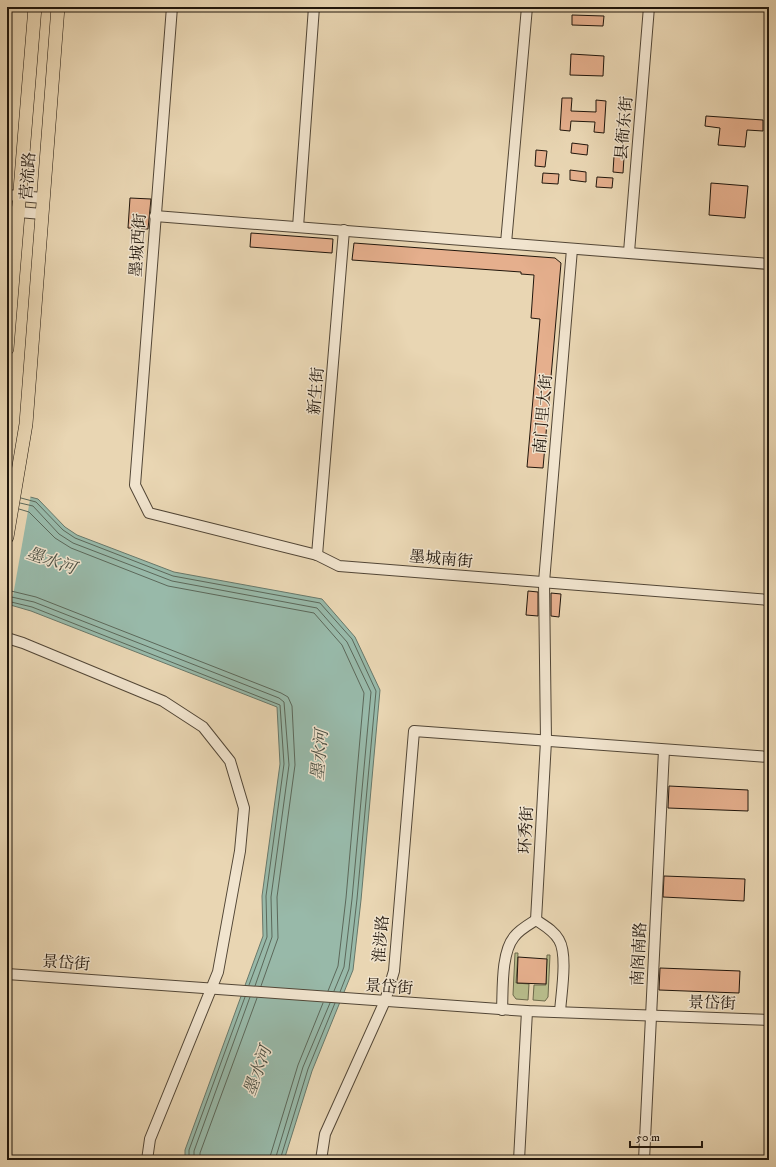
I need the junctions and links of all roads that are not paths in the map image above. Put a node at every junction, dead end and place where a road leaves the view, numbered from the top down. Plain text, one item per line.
1 (35, 7) edge
2 (58, 7) edge
3 (172, 7) edge
4 (314, 7) edge
5 (527, 7) edge
6 (649, 7) edge
7 (13, 196) edge
8 (43, 198) junction
9 (12, 212) edge
10 (42, 214) junction
11 (155, 216) junction
12 (298, 227) junction
13 (344, 230) junction
14 (506, 243) junction
15 (572, 249) junction
16 (630, 252) junction
17 (769, 264) edge
18 (7, 349) edge
19 (135, 485) joint
20 (7, 537) edge
21 (317, 554) junction
22 (544, 582) junction
23 (769, 600) edge
24 (7, 638) edge
25 (546, 740) junction
26 (664, 750) junction
27 (769, 757) edge
28 (536, 920) junction
29 (7, 974) edge
30 (211, 990) junction
31 (385, 1002) junction
32 (502, 1010) junction
33 (527, 1011) junction
34 (560, 1012) junction
35 (652, 1015) junction
36 (769, 1020) edge
37 (147, 1160) edge
38 (321, 1160) edge
39 (519, 1160) edge
40 (644, 1160) edge

1 - 7 main road, 营流路
2 - 8 main road, 营流路
3 - 11 street, 墨城西街
4 - 12 street
5 - 14 street
6 - 16 street, 县衙东街
7 - 8 street
7 - 9 main road, 营流路
8 - 10 main road, 营流路
9 - 10 street
9 - 18 main road, 营流路
10 - 20 main road, 营流路
11 - 12 street
11 - 19 street, 墨城西街
12 - 13 street
13 - 14 street
13 - 21 street, 新生街
14 - 15 street
15 - 16 street
15 - 22 street, 南门里大街
16 - 17 street
19 - 21 street, 墨城南街
21 - 22 street, 墨城南街
22 - 23 street, 墨城南街
22 - 25 street, 南门里大街
24 - 30 street
25 - 26 street
25 - 28 street, 环秀街
25 - 31 street, 淮涉路
26 - 27 street
26 - 35 street, 南阁南路
28 - 32 street
28 - 34 street
29 - 30 street, 景岱街
30 - 31 street, 景岱街
30 - 37 street
31 - 32 street, 景岱街
31 - 38 street, 淮涉路
32 - 33 street, 景岱街
33 - 34 street, 景岱街
33 - 39 street
34 - 35 street, 景岱街
35 - 36 street, 景岱街
35 - 40 street, 南阁南路

